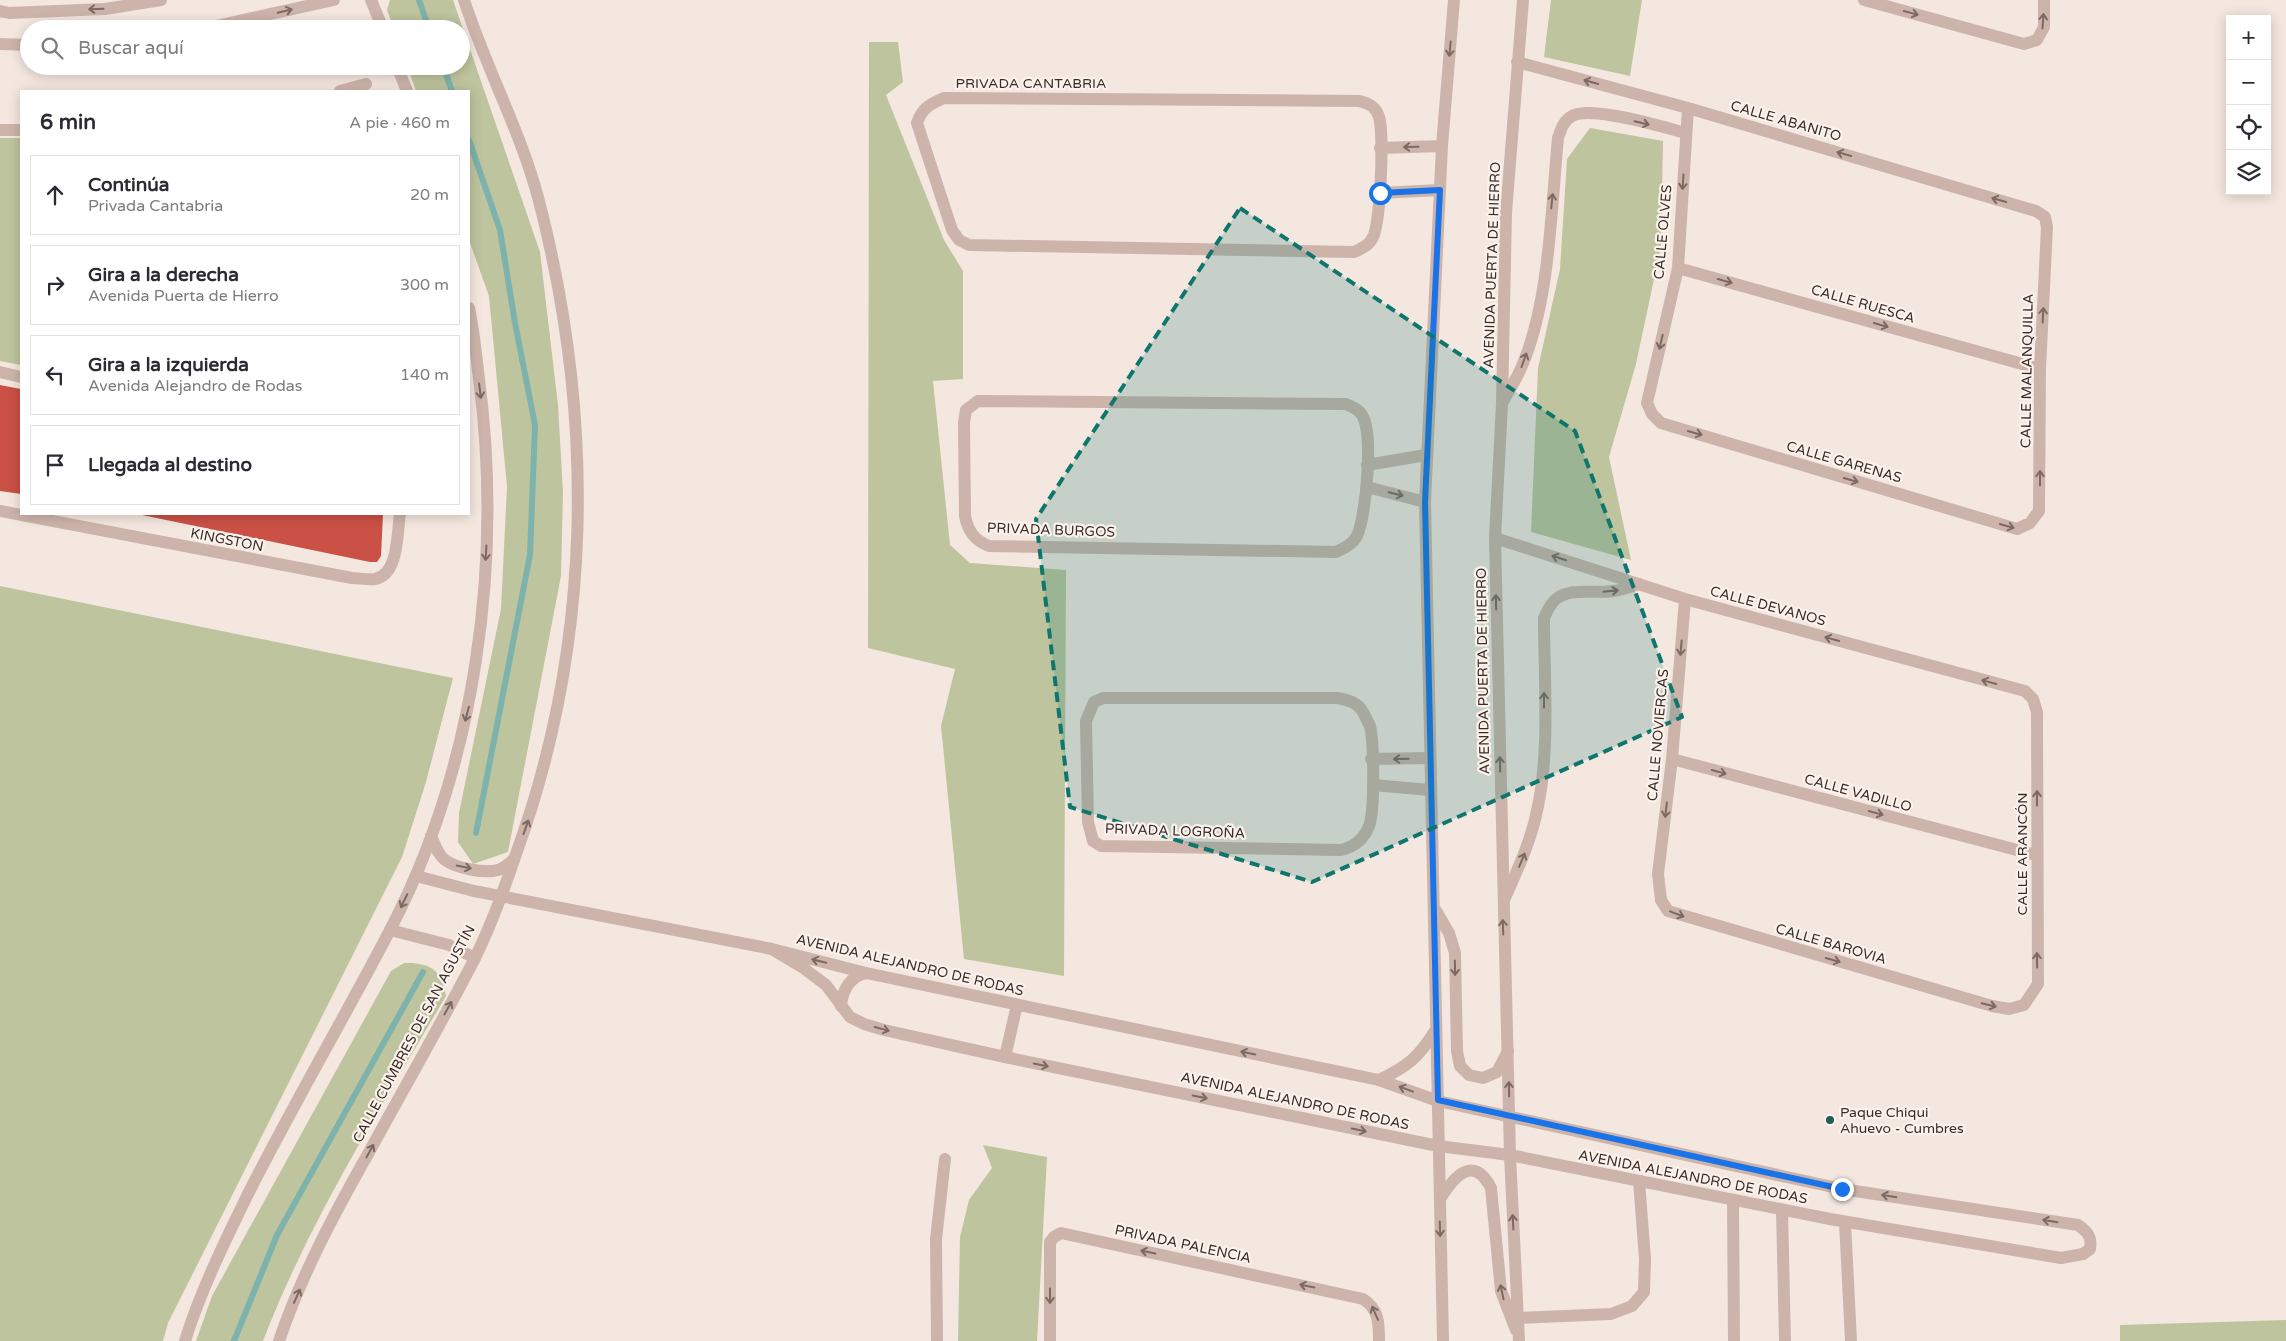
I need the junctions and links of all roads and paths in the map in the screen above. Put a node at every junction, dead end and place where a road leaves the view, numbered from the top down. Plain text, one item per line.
1 (161, 0) edge
2 (334, 0) edge
3 (372, 0) edge
4 (464, 0) edge
5 (1454, 0) edge
6 (1523, 0) edge
7 (1864, 0) edge
8 (2044, 0) edge
9 (0, 11) edge
10 (244, 20) edge
11 (380, 20) edge
12 (0, 44) edge
13 (20, 45) edge
14 (1517, 62) junction
15 (401, 75) edge
16 (366, 84) dead end
17 (344, 90) edge
18 (407, 90) edge
19 (1688, 108) junction
20 (0, 130) edge
21 (20, 130) edge
22 (1686, 133) junction
23 (1442, 146) junction
24 (1380, 148) junction
25 (1440, 190) junction
26 (1380, 193) junction
27 (2045, 217) joint
28 (1678, 268) junction
29 (470, 316) edge
30 (2040, 369) junction
31 (0, 372) edge
32 (20, 376) edge
33 (1502, 404) junction
34 (1652, 414) joint
35 (1426, 455) junction
36 (1367, 465) junction
37 (1368, 487) junction
38 (1425, 502) junction
39 (0, 511) edge
40 (20, 515) edge
41 (21, 515) edge
42 (400, 515) edge
43 (2030, 523) joint
44 (1495, 538) junction
45 (1639, 584) junction
46 (1685, 599) junction
47 (2033, 699) joint
48 (1430, 758) junction
49 (1372, 759) junction
50 (1672, 759) junction
51 (1373, 785) junction
52 (1430, 790) junction
53 (431, 836) junction
54 (2036, 855) junction
55 (515, 859) junction
56 (1658, 874) joint
57 (416, 876) junction
58 (501, 896) junction
59 (1502, 905) junction
60 (1434, 907) junction
61 (390, 930) junction
62 (772, 949) junction
63 (475, 958) junction
64 (866, 973) junction
65 (1017, 1005) junction
66 (2024, 1005) joint
67 (842, 1006) junction
68 (1435, 1031) junction
69 (1508, 1051) junction
70 (1005, 1057) junction
71 (1379, 1080) junction
72 (1438, 1100) junction
73 (1510, 1117) junction
74 (1438, 1146) junction
75 (1510, 1156) junction
76 (945, 1159) dead end
77 (1639, 1182) junction
78 (1440, 1199) junction
79 (1733, 1200) junction
80 (1782, 1210) junction
81 (1845, 1222) junction
82 (1518, 1318) junction
83 (1519, 1339) edge
84 (185, 1341) edge
85 (279, 1341) edge
86 (937, 1341) edge
87 (1050, 1341) edge
88 (1380, 1341) edge
89 (1443, 1341) edge
90 (1734, 1341) edge
91 (1785, 1341) edge
92 (1851, 1341) edge

1 -> 9 street
10 -> 2 street
3 - 11 street
55 -> 4 street, CALLE CUMBRES DE SAN AGUSTÍN
5 -> 23 street
6 - 14 street, AVENIDA PUERTA DE HIERRO
7 -> 8 street
12 - 13 street
19 -> 14 street, CALLE ABANITO
14 - 33 street, AVENIDA PUERTA DE HIERRO
15 - 18 street
16 - 17 street
19 - 22 street, CALLE OLVES
27 -> 19 street, CALLE ABANITO
20 - 21 street
22 -> 28 street, CALLE OLVES
33 -> 22 street
23 -> 24 street
23 - 25 street
24 - 26 street, PRIVADA CANTABRIA
24 - 26 street, PRIVADA CANTABRIA
25 - 26 street
25 - 35 street
30 -> 27 street, CALLE MALANQUILLA
28 -> 30 street, CALLE RUESCA
28 -> 34 street, CALLE OLVES
29 -> 53 street
43 -> 30 street, CALLE MALANQUILLA
31 - 32 street
33 - 44 street, AVENIDA PUERTA DE HIERRO
34 -> 43 street, CALLE GARENAS
35 - 36 street
35 - 38 street
36 - 37 street, PRIVADA BURGOS
36 - 37 street, PRIVADA BURGOS
37 -> 38 street
38 - 48 street
39 - 40 street, KINGSTON
41 - 42 street, KINGSTON
45 -> 44 street, CALLE DEVANOS
59 -> 44 street, AVENIDA PUERTA DE HIERRO
45 - 46 street, CALLE DEVANOS
59 -> 45 street
47 -> 46 street, CALLE DEVANOS
46 -> 50 street, CALLE NOVIERCAS
54 -> 47 street, CALLE ARANCÓN
48 -> 49 street
48 - 52 street
49 - 51 street, PRIVADA LOGROÑA
49 - 51 street, PRIVADA LOGROÑA
50 -> 54 street, CALLE VADILLO
50 -> 56 street, CALLE NOVIERCAS
51 - 52 street
52 - 60 street
53 -> 55 street
53 - 57 street
66 -> 54 street, CALLE ARANCÓN
55 - 58 street, CALLE CUMBRES DE SAN AGUSTÍN
56 -> 66 street, CALLE BAROVIA
57 - 58 street, AVENIDA ALEJANDRO DE RODAS
57 -> 61 street
58 - 62 street, AVENIDA ALEJANDRO DE RODAS
58 - 63 street, CALLE CUMBRES DE SAN AGUSTÍN
69 -> 59 street, AVENIDA PUERTA DE HIERRO
60 - 68 street
60 -> 69 street
61 - 63 street
61 - 84 street
64 -> 62 street, AVENIDA ALEJANDRO DE RODAS
62 - 67 street, AVENIDA ALEJANDRO DE RODAS
85 -> 63 street, CALLE CUMBRES DE SAN AGUSTÍN
64 - 65 street, AVENIDA ALEJANDRO DE RODAS
64 - 67 street
65 - 70 street
71 -> 65 street, AVENIDA ALEJANDRO DE RODAS
67 -> 70 street, AVENIDA ALEJANDRO DE RODAS
68 - 71 street
68 - 72 street
73 -> 69 street, AVENIDA PUERTA DE HIERRO
70 -> 74 street, AVENIDA ALEJANDRO DE RODAS
72 -> 71 street, AVENIDA ALEJANDRO DE RODAS
72 - 73 street, AVENIDA ALEJANDRO DE RODAS
72 - 74 street
73 - 75 street, AVENIDA PUERTA DE HIERRO
81 -> 73 street, AVENIDA ALEJANDRO DE RODAS
74 - 75 street, AVENIDA ALEJANDRO DE RODAS
74 - 78 street
75 - 77 street, AVENIDA ALEJANDRO DE RODAS
82 -> 75 street, AVENIDA PUERTA DE HIERRO
76 - 86 street
77 - 79 street, AVENIDA ALEJANDRO DE RODAS
77 - 82 street
83 -> 78 street
78 -> 89 street
79 - 80 street, AVENIDA ALEJANDRO DE RODAS
79 - 90 street
80 - 81 street, AVENIDA ALEJANDRO DE RODAS
80 - 91 street
81 - 92 street
82 - 83 street, AVENIDA PUERTA DE HIERRO
88 -> 87 street, PRIVADA PALENCIA

